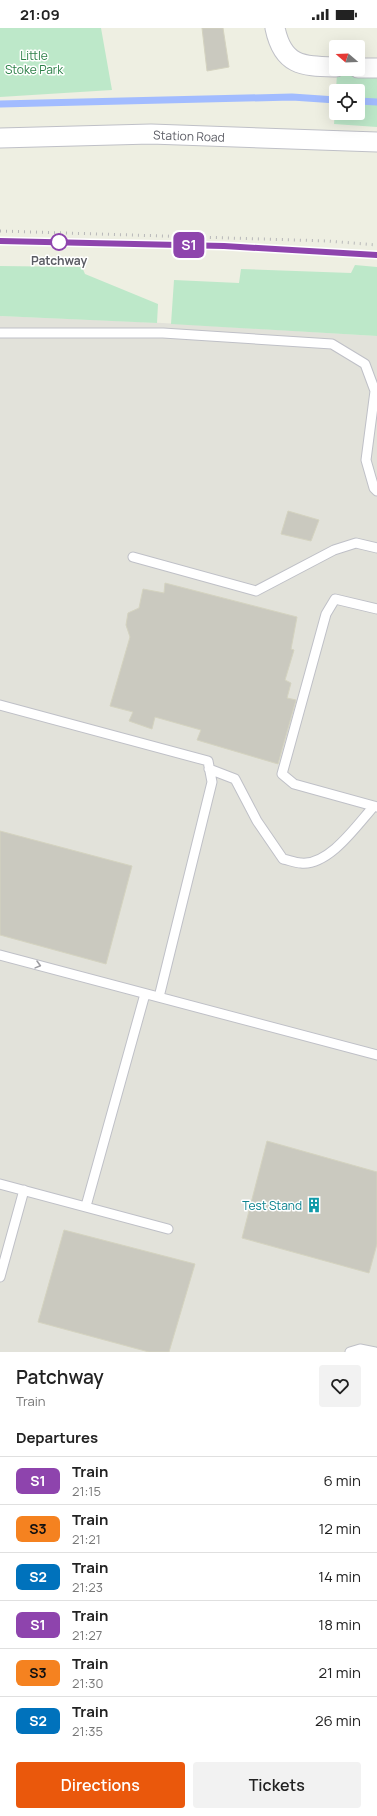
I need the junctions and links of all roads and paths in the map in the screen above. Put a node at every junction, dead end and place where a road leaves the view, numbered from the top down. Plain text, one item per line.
1 (275, 28) edge
2 (329, 67) edge
3 (365, 68) edge
4 (377, 68) edge
5 (0, 138) edge
6 (377, 142) edge
7 (0, 333) edge
8 (377, 491) edge
9 (377, 548) edge
10 (133, 557) dead end
11 (377, 610) edge
12 (0, 705) edge
13 (209, 769) junction
14 (376, 806) edge
15 (0, 955) edge
16 (145, 994) junction
17 (158, 997) junction
18 (377, 1055) edge
19 (0, 1184) edge
20 (24, 1190) junction
21 (86, 1206) junction
22 (168, 1229) dead end
23 (0, 1277) edge
24 (350, 1352) edge
25 (375, 1352) edge

1 - 2 street
3 - 4 street
5 - 6 street, Station Road
7 - 8 lane
9 - 10 lane
11 - 14 lane
12 - 13 lane
13 - 14 lane
13 - 17 lane
15 -> 16 lane
16 - 17 lane
16 - 21 lane
17 - 18 lane
19 - 20 lane
20 - 21 lane
20 - 23 lane
21 - 22 lane
24 - 25 lane

